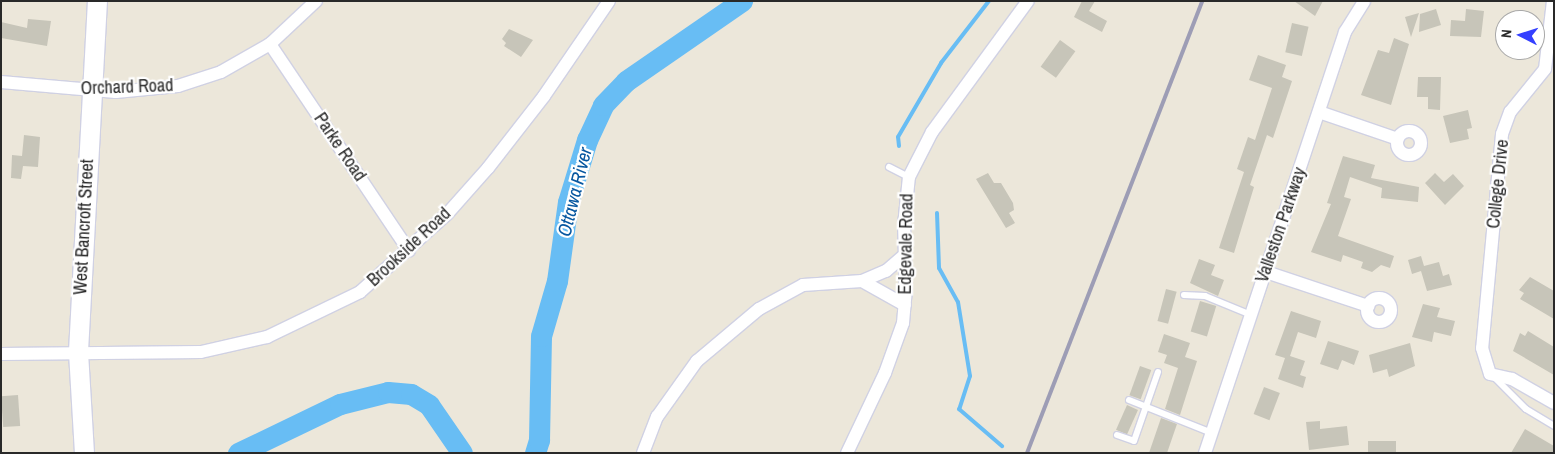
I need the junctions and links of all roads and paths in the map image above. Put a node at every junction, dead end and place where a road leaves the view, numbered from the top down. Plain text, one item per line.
1 (97, 1) edge
2 (316, 1) edge
3 (609, 1) edge
4 (1028, 1) edge
5 (1364, 1) edge
6 (1553, 1) edge
7 (270, 44) junction
8 (1, 82) edge
9 (92, 91) junction
10 (1319, 112) junction
11 (1398, 139) dead end
12 (889, 167) dead end
13 (909, 177) junction
14 (409, 251) junction
15 (904, 256) junction
16 (1266, 272) junction
17 (862, 281) junction
18 (1184, 295) dead end
19 (905, 304) junction
20 (1368, 306) dead end
21 (1251, 315) junction
22 (78, 351) junction
23 (1, 354) edge
24 (1158, 372) dead end
25 (1494, 378) junction
26 (1129, 400) dead end
27 (1554, 403) edge
28 (1146, 407) junction
29 (1554, 426) edge
30 (1212, 433) junction
31 (1118, 435) dead end
32 (84, 453) edge
33 (643, 453) edge
34 (847, 453) edge
35 (1205, 453) edge

1 - 9 main road, West Bancroft Street
2 - 7 street, Orchard Road
3 - 14 street, Brookside Road
4 - 13 street, Edgevale Road
5 - 10 street, Valleston Parkway
6 - 25 street, College Drive
7 - 9 street, Orchard Road
7 - 14 street, Parke Road
8 - 9 street, Orchard Road
9 - 22 main road, West Bancroft Street
10 - 11 street
10 - 16 street, Valleston Parkway
12 - 13 lane
13 - 15 street, Edgevale Road
14 - 22 street, Brookside Road
15 - 17 street
15 - 19 street, Edgevale Road
16 - 20 street
16 - 21 street, Valleston Parkway
17 - 19 street
17 - 33 street
18 - 21 lane
19 - 34 street, Edgevale Road
21 - 30 street, Valleston Parkway
22 - 23 street, Brookside Road
22 - 32 main road, West Bancroft Street
24 - 28 lane
25 - 27 street
25 - 29 lane, College Drive
26 - 28 lane
28 - 30 lane
28 - 31 lane
30 - 35 street, Valleston Parkway

